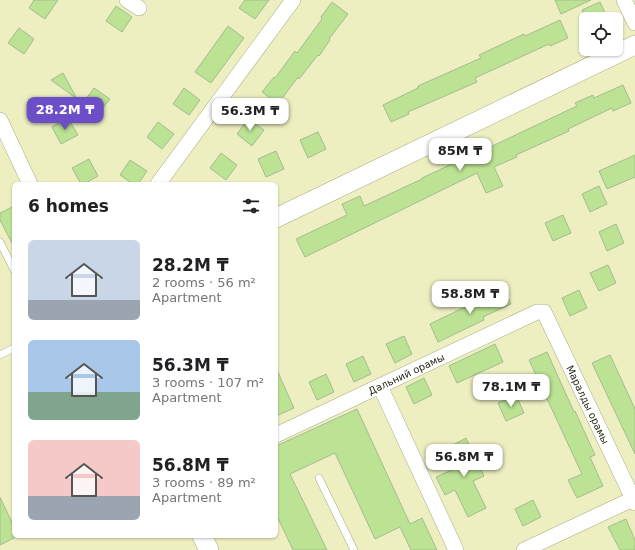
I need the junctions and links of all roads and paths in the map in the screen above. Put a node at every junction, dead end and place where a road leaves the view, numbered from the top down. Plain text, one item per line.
1 (294, 0) edge
2 (624, 0) edge
3 (635, 23) edge
4 (635, 45) edge
5 (0, 120) edge
6 (29, 182) edge
7 (159, 182) edge
8 (278, 217) edge
9 (0, 242) edge
10 (12, 266) edge
11 (537, 312) joint
12 (12, 349) edge
13 (0, 355) edge
14 (380, 386) junction
15 (278, 434) edge
16 (319, 478) dead end
17 (634, 500) edge
18 (203, 538) edge
19 (209, 550) edge
20 (354, 550) edge
21 (456, 550) edge
22 (524, 550) edge

1 - 7 street
2 - 3 street
4 - 8 street
5 - 6 street
9 - 10 lane
11 - 14 street, Дальний орамы
11 - 17 street, Маралды орамы
12 - 13 lane
14 - 15 street, Дальний орамы
14 - 21 street
16 - 20 lane
17 - 22 street
18 - 19 street

